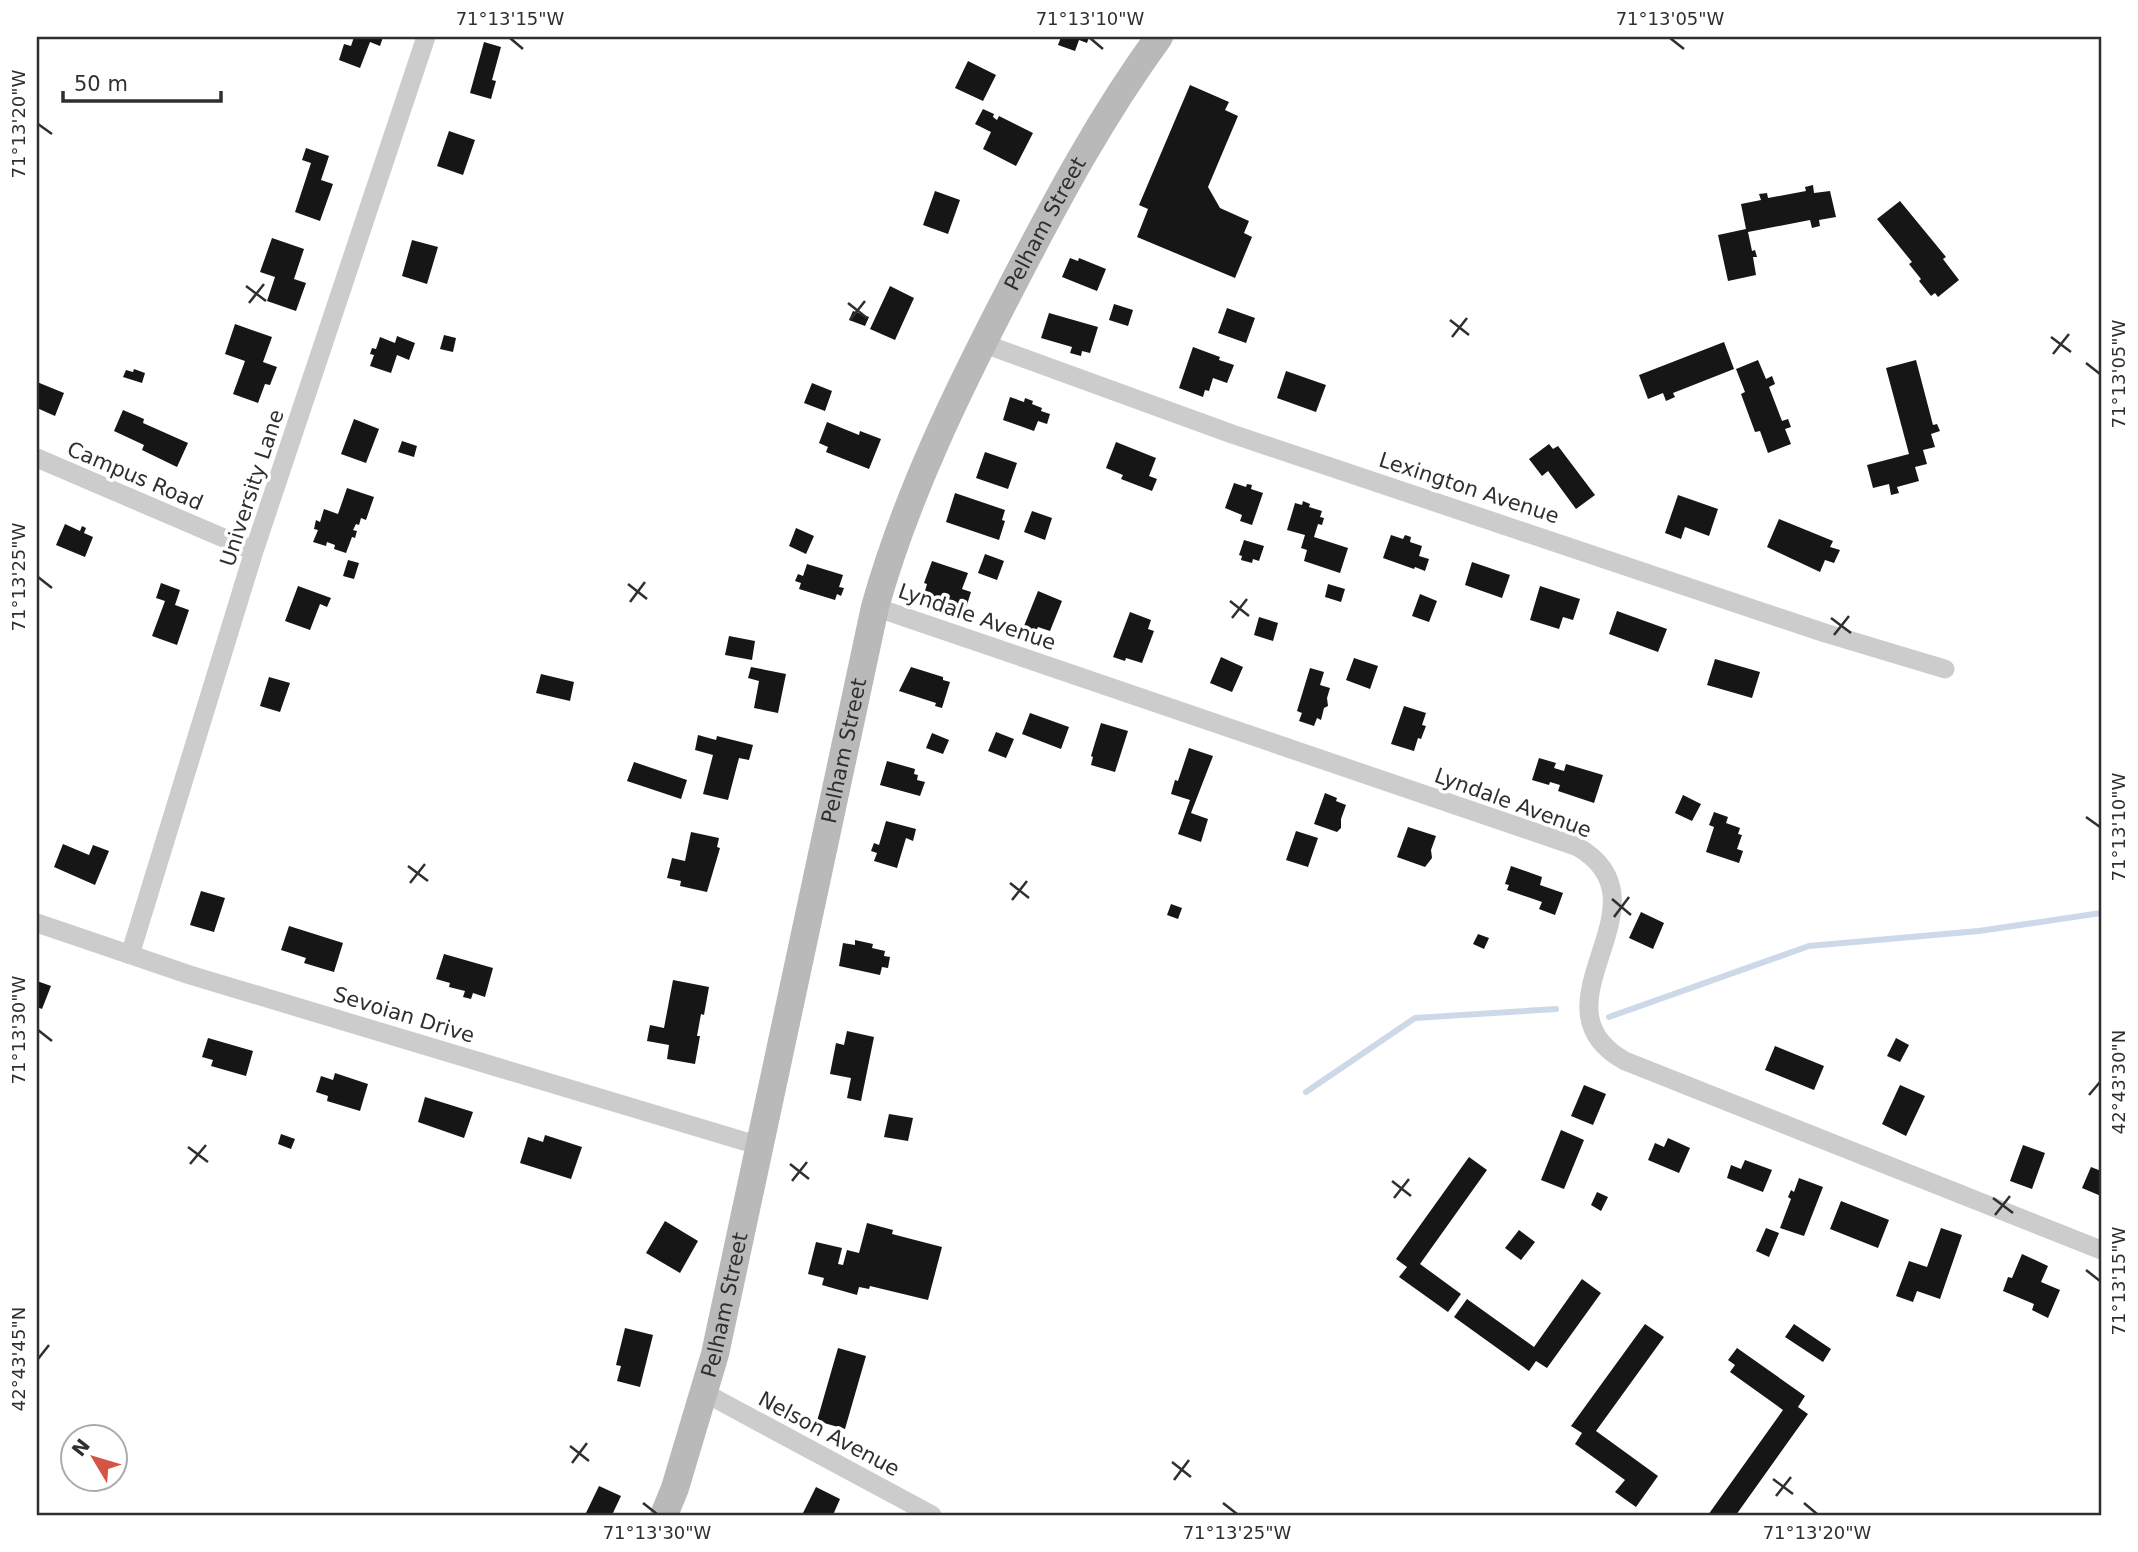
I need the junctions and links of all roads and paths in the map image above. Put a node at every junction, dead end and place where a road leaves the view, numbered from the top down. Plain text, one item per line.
1 (426, 37) edge
2 (1159, 37) edge
3 (982, 343) junction
4 (37, 458) edge
5 (254, 551) junction
6 (875, 607) junction
7 (1945, 669) dead end
8 (37, 923) edge
9 (130, 955) junction
10 (760, 1146) junction
11 (2101, 1250) edge
12 (705, 1393) junction
13 (664, 1515) edge
14 (932, 1515) edge

1 - 5 street, University Lane
2 - 3 street, Pelham Street
3 - 6 street, Pelham Street
3 - 7 street, Lexington Avenue
4 - 5 street, Campus Road
5 - 9 street, University Lane
6 - 10 street, Pelham Street
6 - 11 street, Lyndale Avenue
8 - 9 street, Sevoian Drive
9 - 10 street, Sevoian Drive
10 - 12 street, Pelham Street
12 - 13 street, Pelham Street
12 - 14 street, Nelson Avenue

